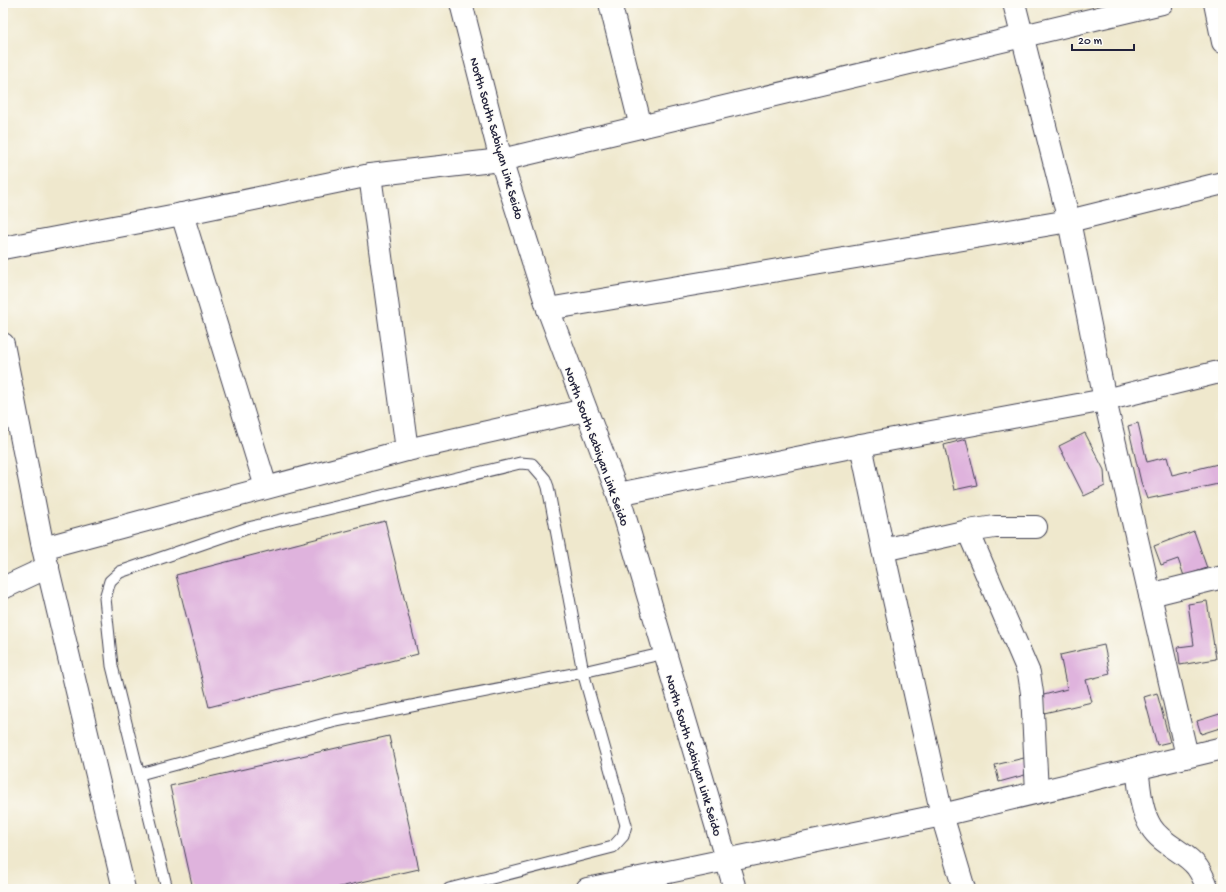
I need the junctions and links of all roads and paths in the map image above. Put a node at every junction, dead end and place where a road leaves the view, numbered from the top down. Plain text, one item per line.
1 (461, 3) edge
2 (610, 3) edge
3 (1014, 3) edge
4 (1162, 3) edge
5 (1215, 3) edge
6 (1021, 36) junction
7 (1223, 42) edge
8 (641, 127) junction
9 (501, 160) junction
10 (370, 175) junction
11 (1223, 183) edge
12 (182, 214) junction
13 (1069, 221) junction
14 (3, 248) edge
15 (548, 308) junction
16 (3, 344) edge
17 (1223, 371) edge
18 (1105, 400) junction
19 (585, 410) junction
20 (861, 445) junction
21 (407, 450) junction
22 (266, 487) junction
23 (618, 494) junction
24 (1036, 527) dead end
25 (968, 531) junction
26 (883, 550) junction
27 (45, 558) junction
28 (1223, 577) edge
29 (3, 588) edge
30 (1150, 595) junction
31 (665, 653) junction
32 (583, 672) junction
33 (1223, 748) edge
34 (1187, 756) junction
35 (1137, 768) junction
36 (140, 774) junction
37 (1037, 792) junction
38 (942, 815) junction
39 (727, 861) junction
40 (124, 889) edge
41 (167, 889) edge
42 (449, 889) edge
43 (587, 889) edge
44 (735, 889) edge
45 (964, 889) edge
46 (1208, 889) edge

1 - 9 street, North South Sabiyan Link Seido
2 - 8 street
3 - 6 street
4 - 6 street
5 - 7 street
6 - 8 street
6 - 13 street
8 - 9 street
9 - 10 street
9 - 15 street, North South Sabiyan Link Seido
10 - 12 street
10 - 21 street
11 - 13 street
12 - 14 street
12 - 22 street
13 - 15 street
13 - 18 street
15 - 19 street, North South Sabiyan Link Seido
16 - 27 street
17 - 18 street
18 - 20 street
18 - 30 street
19 - 21 street
19 - 23 street, North South Sabiyan Link Seido
20 - 23 street
20 - 26 street
21 - 22 street
22 - 27 street
23 - 31 street, North South Sabiyan Link Seido
24 - 25 street
25 - 26 street
25 - 37 street
26 - 38 street
27 - 29 street
27 - 40 street
28 - 30 street
30 - 34 street
31 - 32 lane
31 - 39 street, North South Sabiyan Link Seido
32 - 36 lane
32 - 36 lane
32 - 42 lane
33 - 34 street
34 - 35 street
35 - 37 street
35 - 46 street
36 - 41 lane
37 - 38 street
38 - 39 street
38 - 45 street
39 - 43 street
39 - 44 street, North South Sabiyan Link Seido

